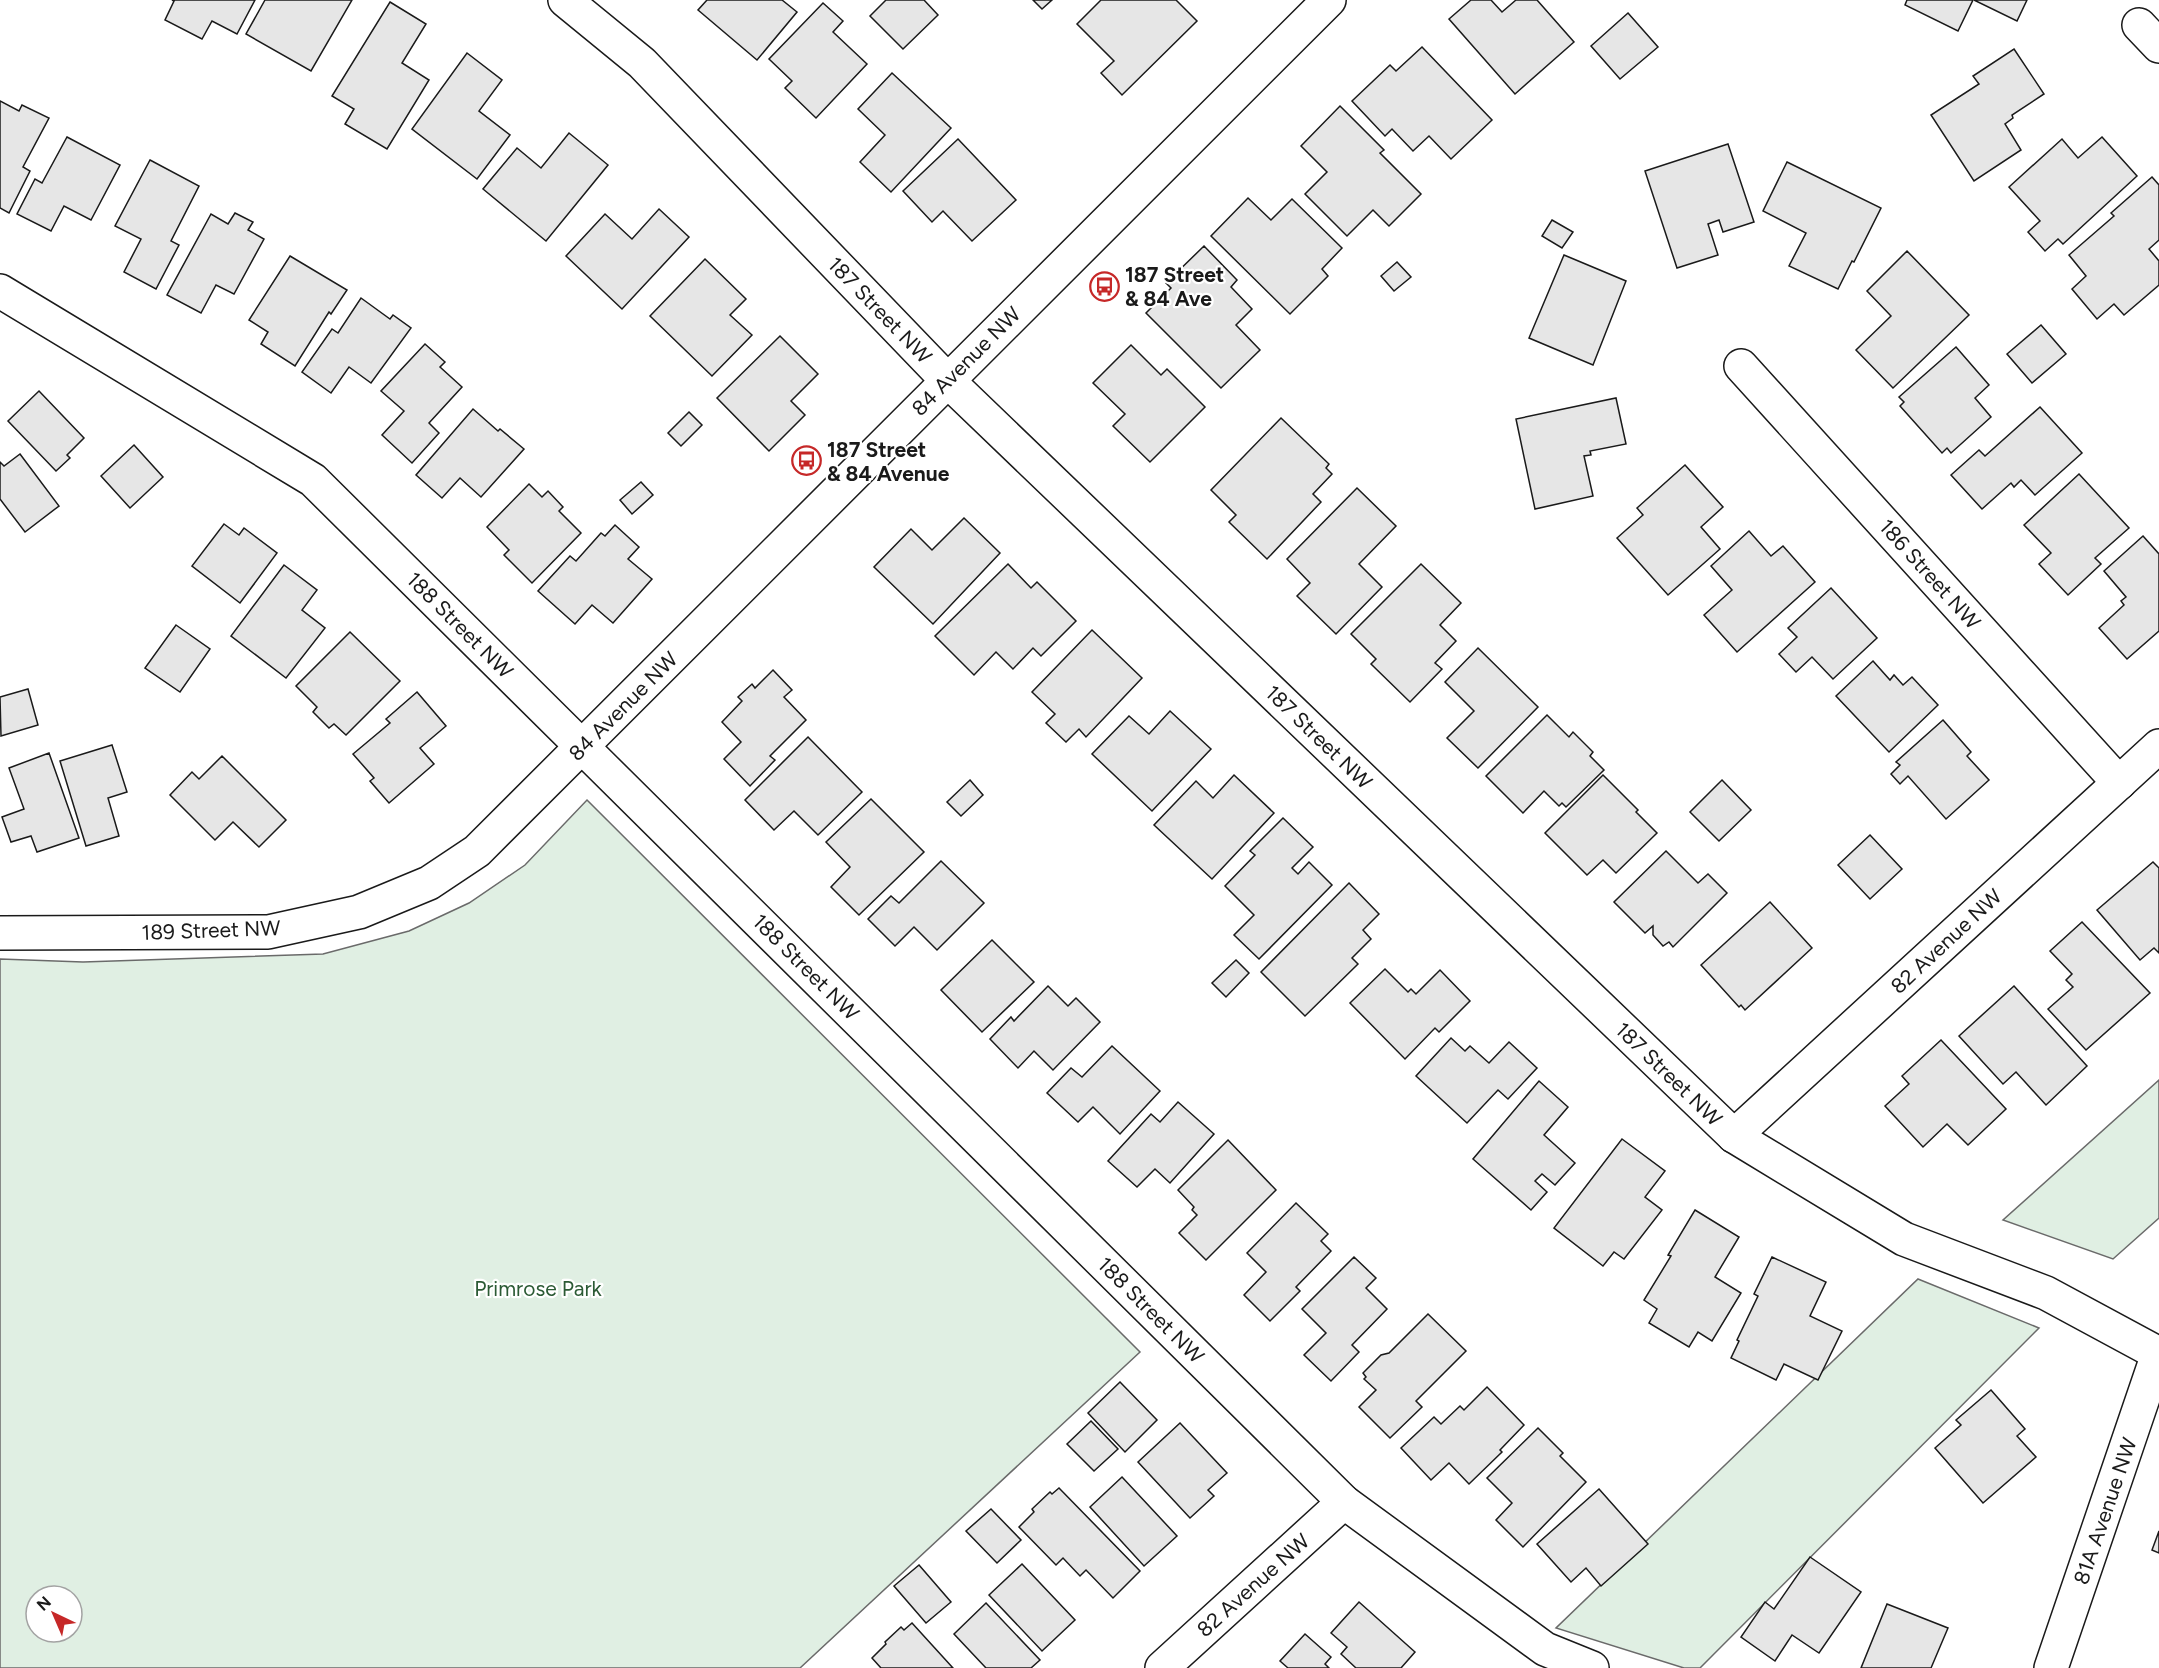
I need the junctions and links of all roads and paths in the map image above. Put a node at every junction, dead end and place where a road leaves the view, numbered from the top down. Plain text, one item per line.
1 (565, 0) edge
2 (1318, 3) edge
3 (0, 291) edge
4 (1741, 366) dead end
5 (947, 380) junction
6 (583, 746) junction
7 (2159, 747) edge
8 (2119, 783) junction
9 (477, 851) joint
10 (0, 933) edge
11 (1734, 1136) junction
12 (2158, 1354) edge
13 (1344, 1502) junction
14 (1162, 1668) edge
15 (1592, 1668) edge
16 (2051, 1668) edge

1 - 5 street, 187 Street NW
2 - 5 street, 84 Avenue NW
3 - 6 street, 188 Street NW
4 - 8 street, 186 Street NW
5 - 6 street, 84 Avenue NW
5 - 11 street, 187 Street NW
6 - 9 street, 84 Avenue NW
6 - 13 street, 188 Street NW
7 - 8 street, 82 Avenue NW
8 - 11 street, 82 Avenue NW
9 - 10 street, 189 Street NW
11 - 12 street, 187 Street NW
12 - 16 street, 81A Avenue NW
13 - 14 street, 82 Avenue NW
13 - 15 street, 188 Street NW

